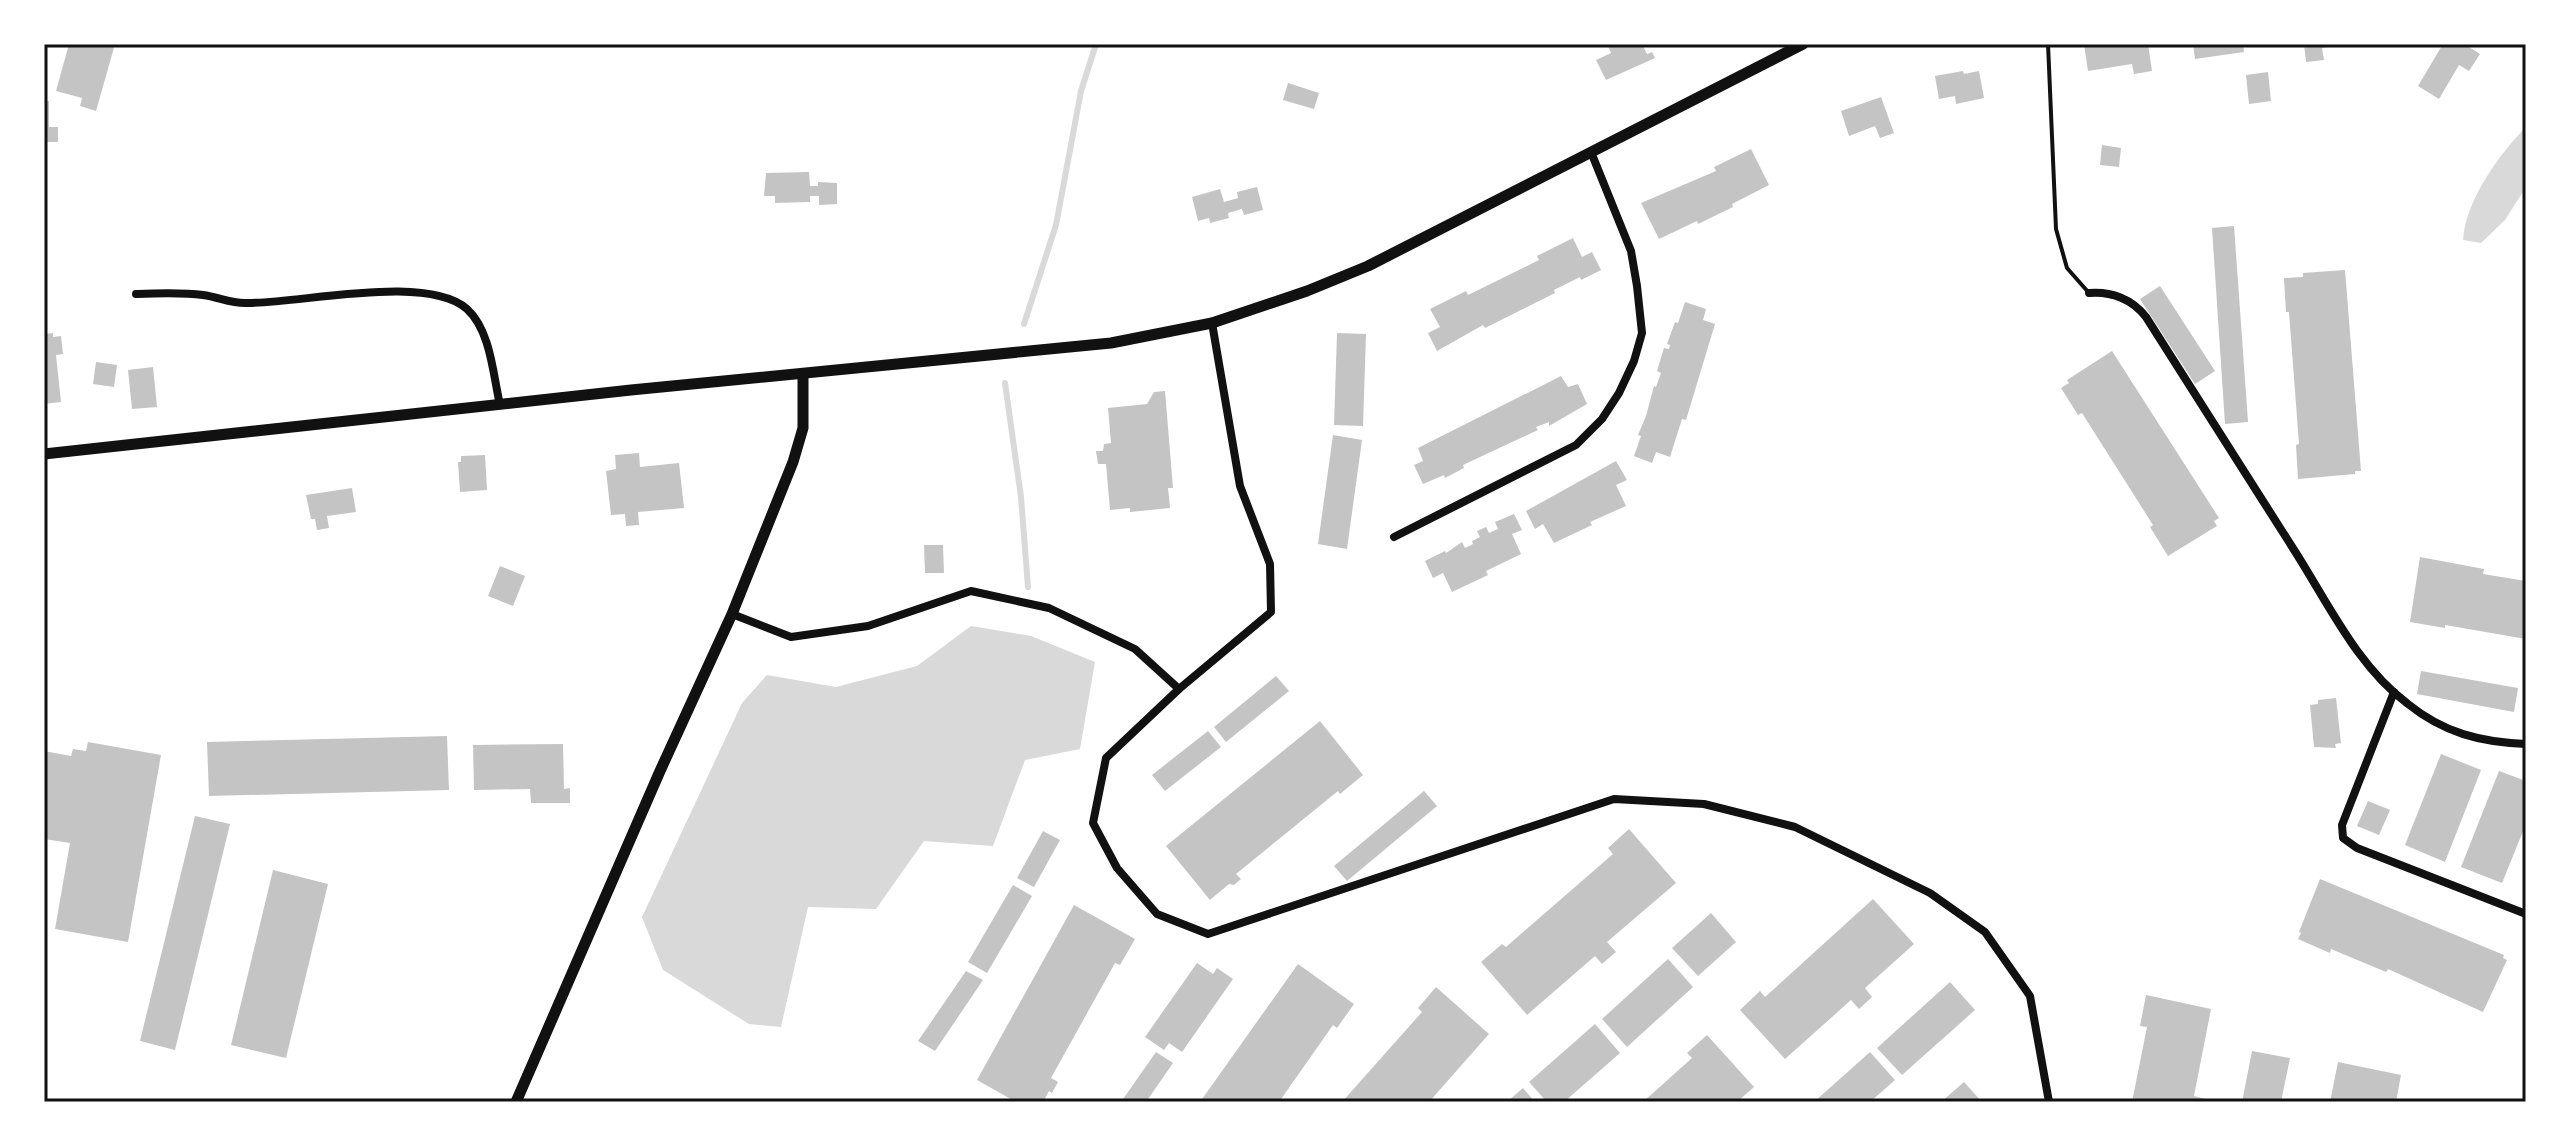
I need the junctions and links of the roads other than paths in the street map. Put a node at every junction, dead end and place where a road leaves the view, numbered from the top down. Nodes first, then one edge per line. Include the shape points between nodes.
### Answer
1 (1803, 44) edge
2 (2048, 44) edge
3 (1591, 152) junction
4 (2089, 293) joint
5 (136, 294) dead end
6 (1212, 323) junction
7 (803, 374) junction
8 (500, 405) junction
9 (44, 454) edge
10 (1394, 537) dead end
11 (732, 614) junction
12 (1179, 689) junction
13 (2394, 692) junction
14 (2526, 744) edge
15 (2526, 914) edge
16 (516, 1102) edge
17 (2049, 1102) edge

1 - 3 street
2 - 4 lane via 2056,229 2067,268
3 - 6 street via 1368,266
3 - 10 street via 1631,251 1637,286 1642,333 1619,393 1576,445
4 - 13 street via 2121,298 2144,314 2349,638
5 - 8 street via 181,293 247,303 390,292 442,296 465,308 478,324
6 - 7 street via 1111,343
6 - 12 street via 1240,486 1270,564 1271,612
7 - 8 street
7 - 11 street via 803,428 793,462
8 - 9 street
11 - 12 street via 791,637 868,626 971,591 1049,608 1135,649
11 - 16 street
12 - 17 street via 1106,758 1093,823 1117,868 1157,914 1208,934 1614,799 1704,804 1795,827 1930,893 1985,932 2030,996
13 - 14 street via 2436,724 2462,735
13 - 15 street via 2342,825 2343,838

